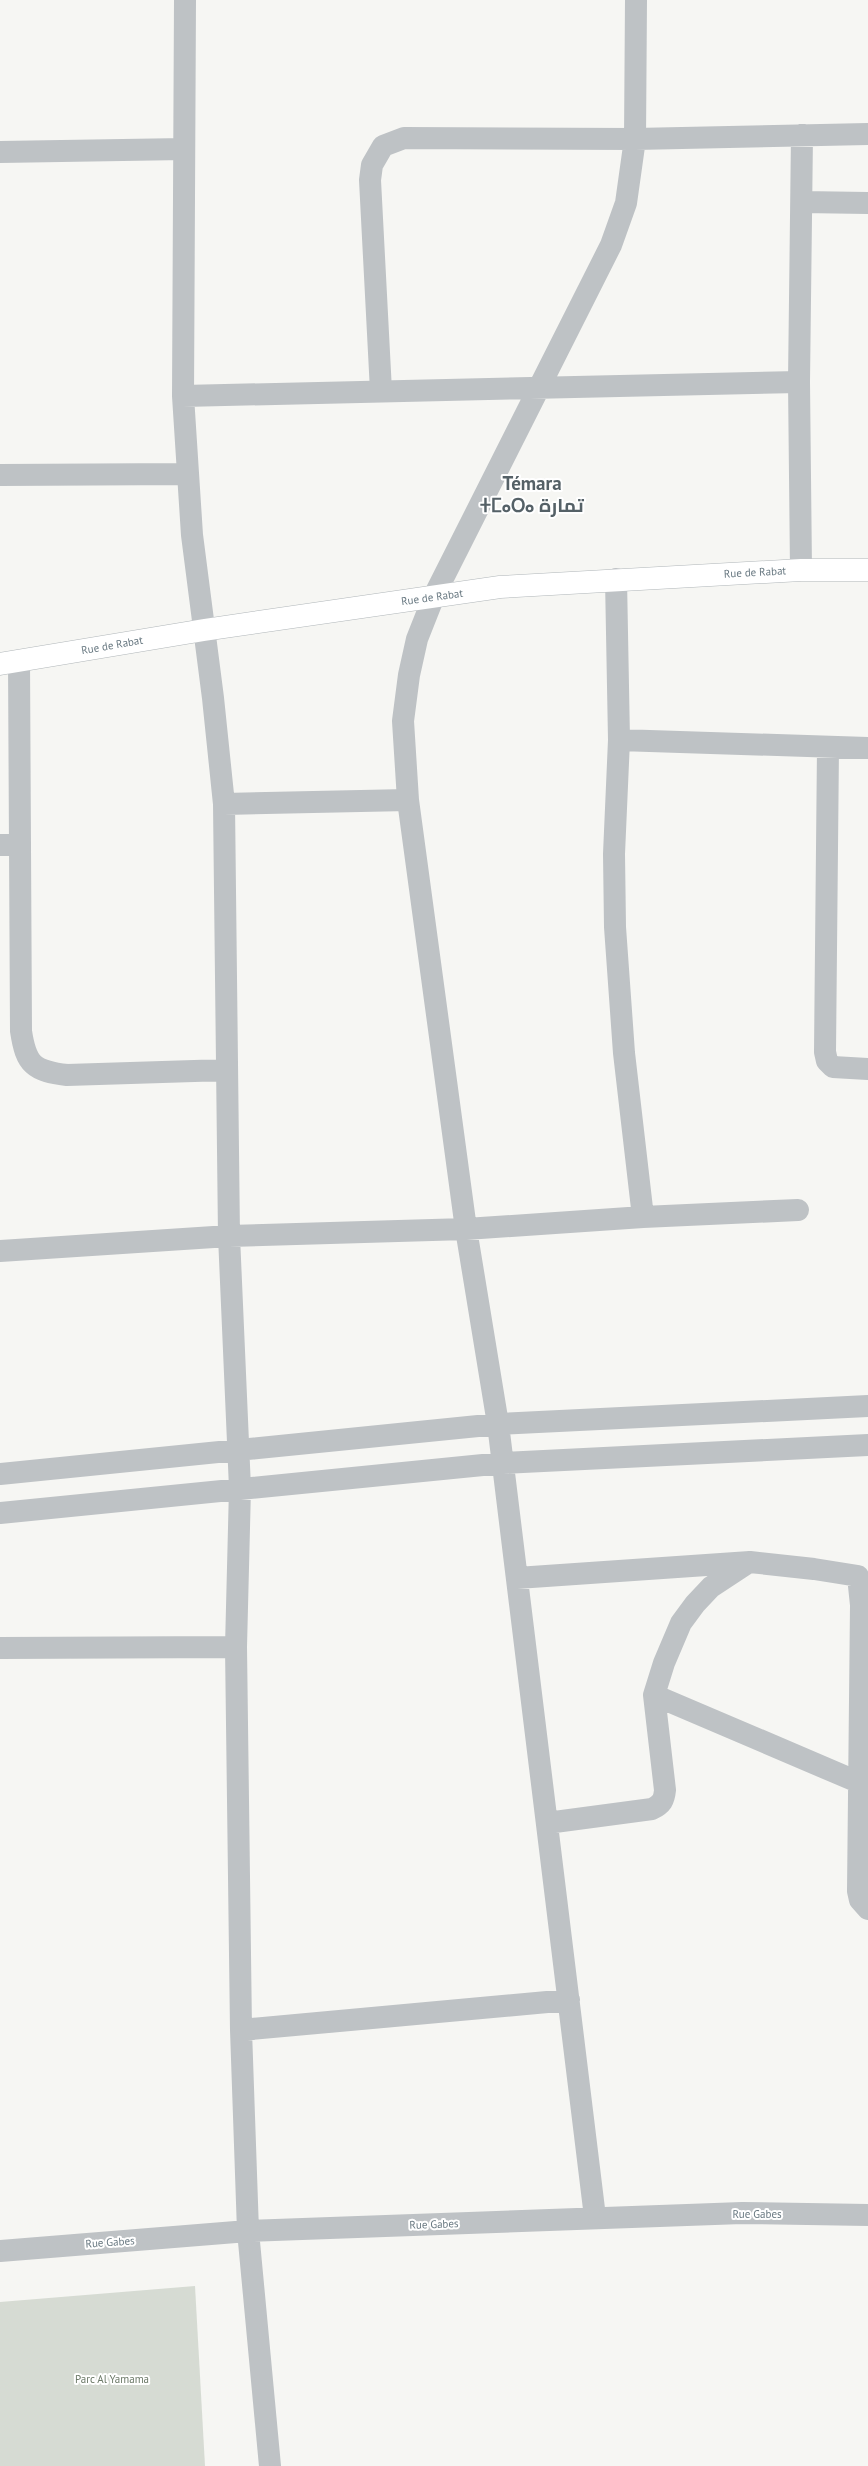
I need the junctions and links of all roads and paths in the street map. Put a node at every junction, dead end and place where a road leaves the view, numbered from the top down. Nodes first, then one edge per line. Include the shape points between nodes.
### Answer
1 (185, 0) edge
2 (636, 0) edge
3 (868, 134) edge
4 (802, 135) junction
5 (635, 139) junction
6 (184, 150) junction
7 (0, 152) edge
8 (802, 202) junction
9 (868, 203) edge
10 (799, 382) junction
11 (540, 386) junction
12 (381, 391) junction
13 (183, 396) junction
14 (187, 474) junction
15 (0, 476) edge
16 (801, 570) junction
17 (868, 570) edge
18 (616, 580) junction
19 (434, 596) junction
20 (204, 630) junction
21 (9, 662) edge
22 (619, 740) junction
23 (828, 747) junction
24 (868, 748) edge
25 (408, 800) junction
26 (224, 804) junction
27 (10, 844) edge
28 (868, 1069) edge
29 (226, 1070) junction
30 (798, 1210) dead end
31 (643, 1217) junction
32 (466, 1229) junction
33 (229, 1236) junction
34 (0, 1250) edge
35 (868, 1406) edge
36 (498, 1424) junction
37 (868, 1445) edge
38 (237, 1450) junction
39 (503, 1462) junction
40 (0, 1474) edge
41 (240, 1488) junction
42 (0, 1513) edge
43 (750, 1562) junction
44 (863, 1577) edge
45 (516, 1578) junction
46 (236, 1647) junction
47 (0, 1648) edge
48 (654, 1695) junction
49 (858, 1782) junction
50 (548, 1824) junction
51 (868, 1908) edge
52 (569, 2000) junction
53 (241, 2030) junction
54 (868, 2214) edge
55 (595, 2217) junction
56 (248, 2231) junction
57 (0, 2251) edge
58 (270, 2466) edge

1 - 6 street
2 - 5 street
3 - 4 street
4 - 5 street
4 - 8 street
5 - 11 street via 626,203 611,245
5 - 12 street via 404,138 383,146 372,165 370,180
6 - 7 street
6 - 13 street
8 - 9 street
8 - 10 street
10 - 11 street
10 - 16 street
11 - 12 street
11 - 19 street
12 - 13 street
13 - 14 street
14 - 15 street
14 - 20 street via 195,570
16 - 17 street, Rue de Rabat
16 - 18 street, Rue de Rabat
18 - 19 street, Rue de Rabat via 500,587
18 - 22 street
19 - 20 street, Rue de Rabat
19 - 25 street via 417,639 408,675 404,721
20 - 21 street, Rue de Rabat
20 - 26 street
21 - 27 street
22 - 23 street
22 - 31 street via 614,854 615,927 624,1053
23 - 24 street
23 - 28 street via 825,1052 833,1067
25 - 26 street
25 - 32 street
26 - 29 street
27 - 29 street via 21,1032 24,1050 30,1063 44,1072 67,1075
29 - 33 street
30 - 31 street
31 - 32 street
32 - 33 street
32 - 36 street
33 - 34 street
33 - 38 street
35 - 36 street
36 - 38 street
36 - 39 street
37 - 39 street
38 - 40 street
38 - 41 street
39 - 41 street
39 - 45 street
41 - 42 street
41 - 46 street
43 - 44 street via 814,1568
43 - 45 street
43 - 48 street via 711,1588 681,1623
44 - 49 street
45 - 50 street
46 - 47 street
46 - 53 street
48 - 49 street
48 - 50 street via 664,1790 664,1799 660,1804 652,1809
49 - 51 street via 858,1891 860,1900
50 - 52 street
52 - 53 street
52 - 55 street
53 - 56 street
54 - 55 street, Rue Gabes via 742,2213
55 - 56 street, Rue Gabes
56 - 57 street, Rue Gabes
56 - 58 street

